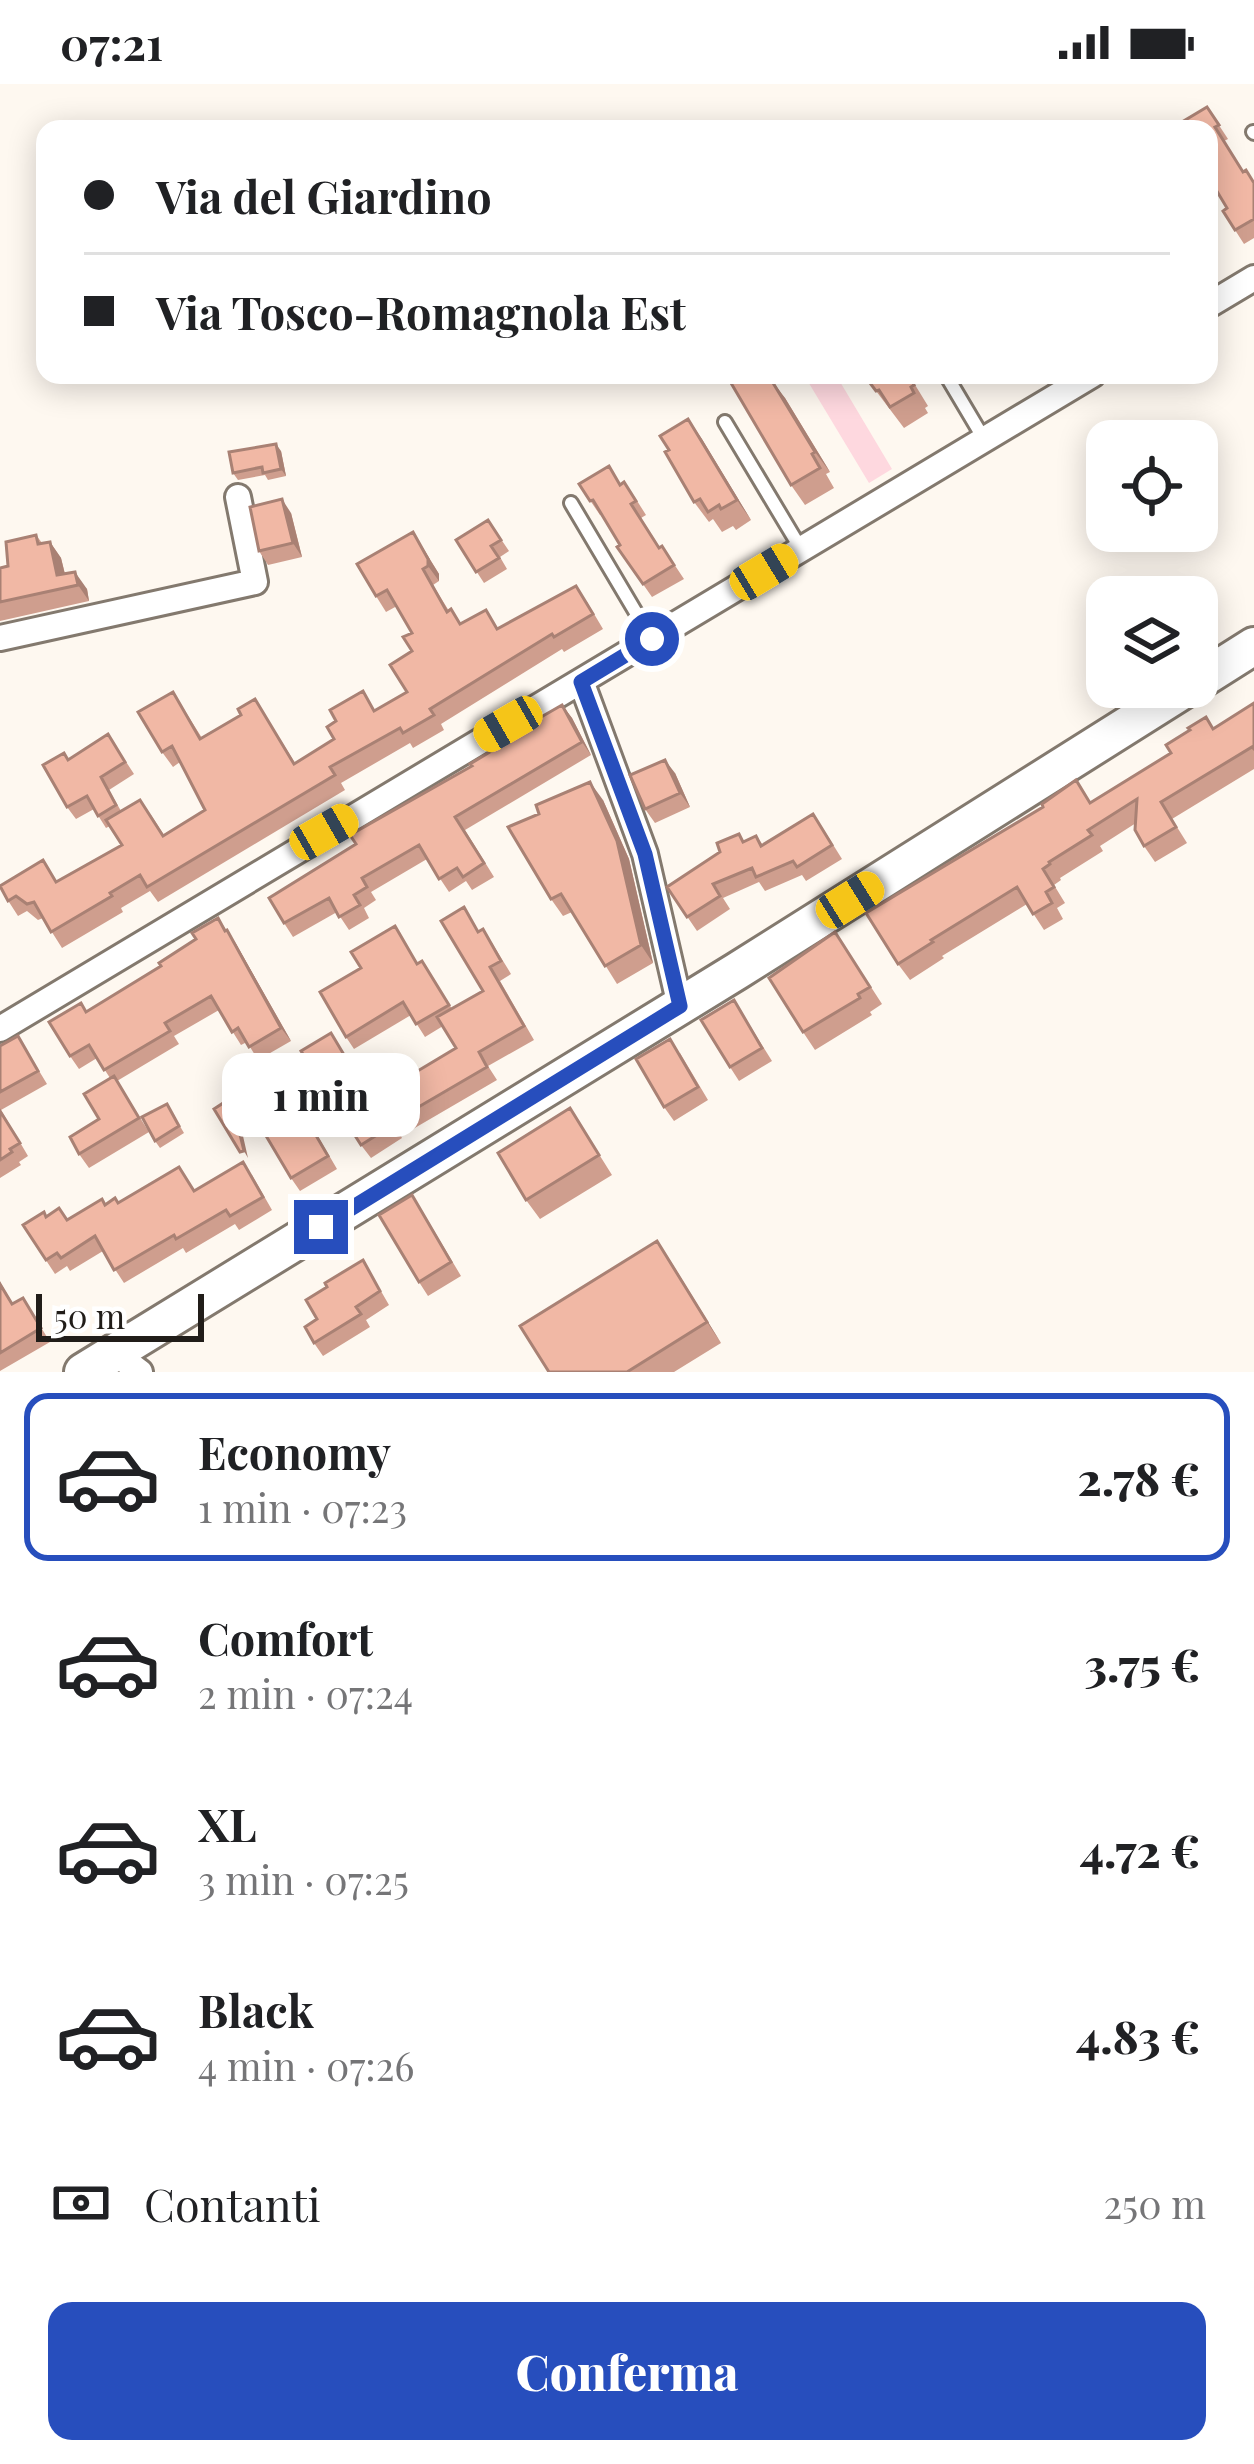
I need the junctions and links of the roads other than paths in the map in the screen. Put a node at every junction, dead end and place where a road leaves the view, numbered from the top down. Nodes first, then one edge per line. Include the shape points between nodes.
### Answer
1 (1254, 278) edge
2 (1218, 300) edge
3 (951, 384) edge
4 (1077, 384) edge
5 (725, 422) dead end
6 (984, 439) junction
7 (238, 496) dead end
8 (571, 502) dead end
9 (801, 549) junction
10 (0, 638) edge
11 (652, 639) junction
12 (1254, 646) edge
13 (1218, 669) edge
14 (581, 682) junction
15 (1155, 708) edge
16 (680, 1006) junction
17 (0, 1029) edge
18 (128, 1362) edge
19 (83, 1372) edge

1 - 2 street
3 - 6 lane
4 - 6 street
5 - 9 lane
6 - 9 street
7 - 10 street via 255,582
8 - 11 lane
9 - 11 street
11 - 14 street
12 - 13 main road
14 - 16 street via 645,854
14 - 17 street
15 - 16 main road
16 - 18 main road
18 - 19 main road

